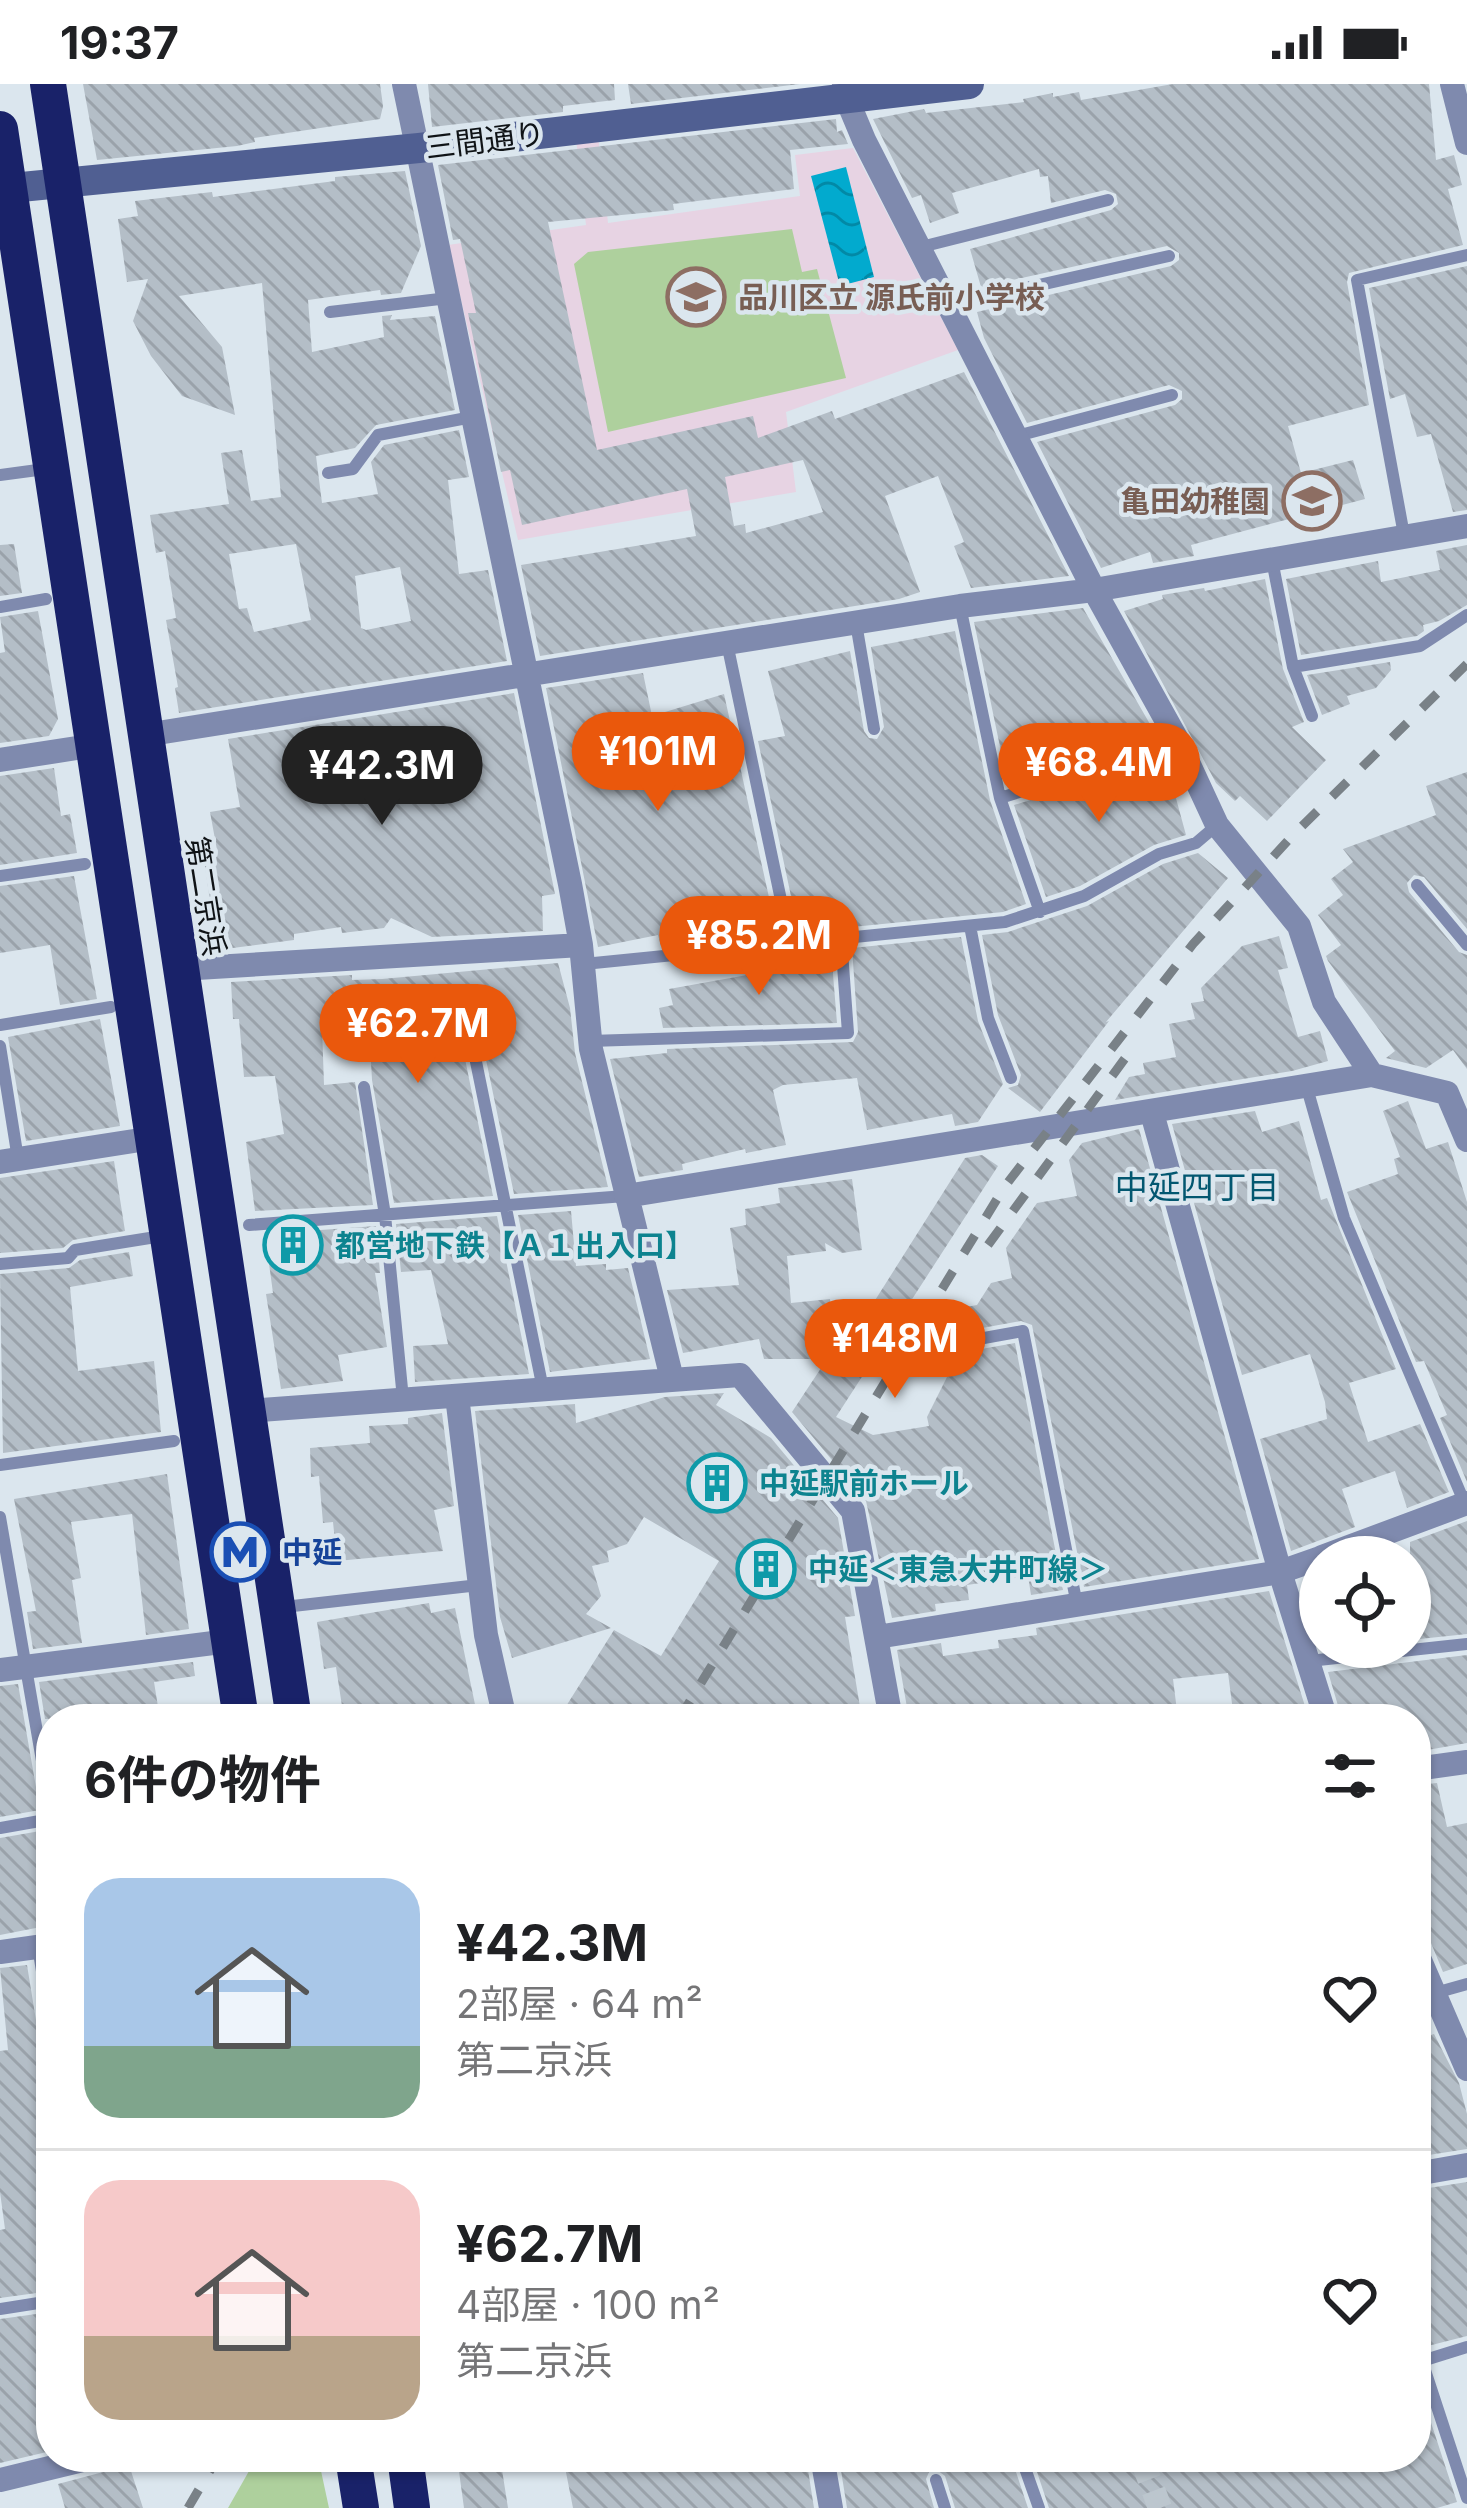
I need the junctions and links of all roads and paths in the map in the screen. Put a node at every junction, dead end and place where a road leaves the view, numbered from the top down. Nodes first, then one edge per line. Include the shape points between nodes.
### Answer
1 (48, 84) edge
2 (404, 84) edge
3 (969, 84) edge
4 (1453, 84) edge
5 (845, 91) edge
6 (0, 129) edge
7 (1467, 143) edge
8 (418, 148) junction
9 (63, 180) junction
10 (4, 189) edge
11 (1108, 200) dead end
12 (921, 247) junction
13 (1467, 255) edge
14 (1168, 256) dead end
15 (449, 297) junction
16 (950, 304) junction
17 (330, 312) dead end
18 (1172, 395) dead end
19 (474, 417) junction
20 (1016, 436) junction
21 (52, 468) junction
22 (328, 473) dead end
23 (0, 475) edge
24 (1467, 526) edge
25 (1404, 535) junction
26 (1272, 560) junction
27 (1094, 590) junction
28 (46, 599) dead end
29 (960, 606) junction
30 (0, 607) edge
31 (1467, 615) edge
32 (856, 623) junction
33 (727, 643) junction
34 (1293, 668) junction
35 (526, 675) junction
36 (1312, 716) dead end
37 (874, 729) dead end
38 (145, 735) junction
39 (1179, 743) junction
40 (96, 746) junction
41 (0, 760) edge
42 (1000, 798) junction
43 (1217, 825) junction
44 (85, 864) dead end
45 (0, 876) edge
46 (1417, 885) dead end
47 (1040, 912) junction
48 (970, 926) junction
49 (842, 938) junction
50 (790, 943) junction
51 (1467, 946) edge
52 (582, 954) junction
53 (180, 969) junction
54 (111, 1007) dead end
55 (0, 1024) edge
56 (590, 1041) junction
57 (0, 1046) edge
58 (474, 1052) dead end
59 (1372, 1075) junction
60 (1011, 1078) dead end
61 (1457, 1086) edge
62 (364, 1087) dead end
63 (1307, 1088) junction
64 (1153, 1113) junction
65 (153, 1138) junction
66 (1467, 1140) edge
67 (9, 1161) edge
68 (626, 1196) junction
69 (505, 1206) junction
70 (386, 1214) junction
71 (249, 1225) dead end
72 (168, 1235) junction
73 (0, 1264) edge
74 (934, 1347) dead end
75 (672, 1379) junction
76 (543, 1390) junction
77 (458, 1396) junction
78 (403, 1401) junction
79 (246, 1411) junction
80 (174, 1441) dead end
81 (0, 1465) edge
82 (1466, 1503) edge
83 (0, 1517) edge
84 (1377, 1536) edge
85 (1299, 1565) edge
86 (1280, 1572) junction
87 (479, 1585) junction
88 (1077, 1605) junction
89 (277, 1608) junction
90 (1299, 1630) edge
91 (877, 1637) junction
92 (230, 1641) junction
93 (1467, 1644) edge
94 (1431, 1648) edge
95 (12, 1668) edge
96 (1311, 1668) edge
97 (239, 1704) edge
98 (292, 1704) edge
99 (502, 1704) edge
100 (888, 1704) edge
101 (1322, 1704) edge
102 (36, 1759) edge
103 (1467, 1762) edge
104 (1431, 1766) edge
105 (36, 1820) edge
106 (0, 1828) edge
107 (36, 1947) edge
108 (0, 1952) edge
109 (1467, 1984) edge
110 (1431, 1987) edge
111 (1434, 1994) junction
112 (1467, 2069) edge
113 (1467, 2165) edge
114 (1431, 2171) edge
115 (36, 2303) edge
116 (0, 2309) edge
117 (1467, 2347) edge
118 (1431, 2358) edge
119 (1431, 2388) edge
120 (36, 2471) edge
121 (355, 2472) edge
122 (407, 2472) edge
123 (825, 2472) edge
124 (1026, 2472) edge
125 (0, 2480) edge
126 (936, 2480) dead end
127 (1467, 2498) edge
128 (361, 2508) edge
129 (412, 2508) edge
130 (831, 2508) edge
131 (945, 2508) edge
132 (1039, 2508) edge

1 - 9 highway, 第二京浜
2 - 8 street
3 - 5 street, 三間通り
4 - 7 street
5 - 8 street, 三間通り
5 - 12 street
6 - 10 highway
8 - 9 street, 三間通り
8 - 15 street
9 - 10 street, 三間通り
9 - 38 highway, 第二京浜
10 - 21 highway
11 - 12 lane
12 - 16 street
13 - 25 lane via 1357,280
14 - 16 lane
15 - 17 lane
15 - 19 street
16 - 20 street
18 - 20 lane
19 - 22 lane via 378,435 353,469
19 - 35 street
20 - 27 street
21 - 23 lane
21 - 40 highway
24 - 25 street
25 - 26 street
26 - 27 street
26 - 34 lane
27 - 29 street
27 - 39 street
28 - 30 lane
29 - 32 street
29 - 42 lane
31 - 34 lane via 1420,646
32 - 33 street
32 - 37 lane
33 - 35 street
33 - 50 lane
34 - 36 lane
35 - 38 street
35 - 52 street
38 - 53 highway, 第二京浜
39 - 42 lane
39 - 43 street
40 - 41 street
40 - 65 highway
42 - 47 lane
43 - 47 lane via 1196,843
43 - 59 street via 1299,926 1324,1002
44 - 45 lane
46 - 51 lane
47 - 48 lane
48 - 49 lane
48 - 60 lane via 988,1018
49 - 50 lane
49 - 56 lane via 848,1034
50 - 52 lane
52 - 53 street
52 - 56 street
53 - 79 highway, 第二京浜
54 - 55 lane
56 - 68 street
57 - 67 lane
58 - 69 lane
59 - 61 street
59 - 63 street
61 - 66 street
62 - 70 lane
63 - 64 street
63 - 82 lane via 1344,1218
64 - 68 street
64 - 86 street
65 - 67 street
65 - 72 highway
68 - 69 lane
68 - 75 street
69 - 70 lane
69 - 76 lane
70 - 71 lane
70 - 78 lane
72 - 73 lane
72 - 92 highway
74 - 88 lane via 1023,1330
75 - 76 street
75 - 91 street via 740,1376 853,1511
76 - 77 street
77 - 78 street
77 - 87 street
78 - 79 street
79 - 89 highway, 第二京浜
80 - 81 lane
82 - 84 street
83 - 95 lane
85 - 86 street
86 - 88 street
86 - 90 street
87 - 89 lane
87 - 99 street
88 - 91 street
89 - 98 highway, 第二京浜
91 - 100 street
92 - 95 street
92 - 97 highway
93 - 94 lane
95 - 102 lane
96 - 101 street
103 - 104 street
105 - 106 lane
107 - 108 street
109 - 111 lane
110 - 111 street
111 - 112 street
113 - 114 street
115 - 116 lane
117 - 118 lane
119 - 127 lane
120 - 125 street
121 - 128 highway
122 - 129 highway
123 - 130 street
124 - 132 lane
126 - 131 lane

